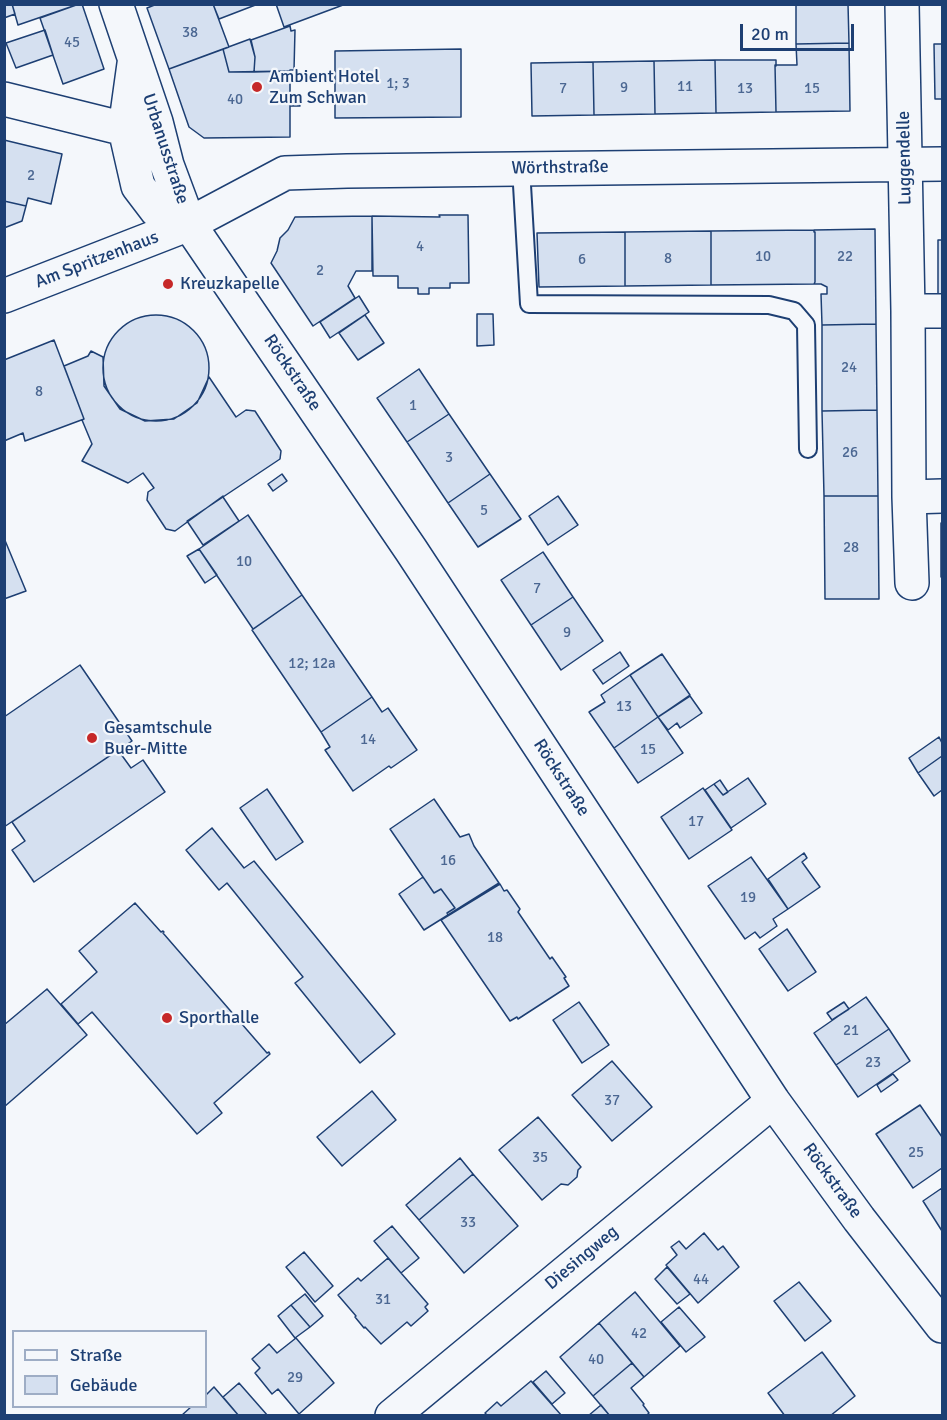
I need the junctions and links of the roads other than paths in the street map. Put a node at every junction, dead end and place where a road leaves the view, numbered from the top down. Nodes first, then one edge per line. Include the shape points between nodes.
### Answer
1 (116, 4) edge
2 (902, 4) edge
3 (4, 99) edge
4 (141, 126) junction
5 (905, 164) junction
6 (942, 164) edge
7 (521, 168) junction
8 (189, 224) junction
9 (4, 296) edge
10 (908, 311) junction
11 (942, 311) edge
12 (808, 449) dead end
13 (942, 496) edge
14 (909, 497) junction
15 (912, 583) dead end
16 (772, 1101) junction
17 (942, 1326) edge
18 (392, 1416) edge

1 - 4 street, Urbanusstraße via 135,57
2 - 5 street, Luggendelle
3 - 4 street
4 - 8 street, Urbanusstraße via 167,165
5 - 6 street, Wörthstraße
5 - 7 street, Wörthstraße
5 - 10 street, Luggendelle
7 - 8 street, Wörthstraße via 285,173
7 - 12 lane via 529,304 769,305 794,311 806,325
8 - 9 street, Am Spritzenhaus
8 - 16 street, Röckstraße via 411,550
10 - 11 street
10 - 14 street, Luggendelle
13 - 14 street
14 - 15 street, Luggendelle
16 - 17 street, Röckstraße
16 - 18 street, Diesingweg

